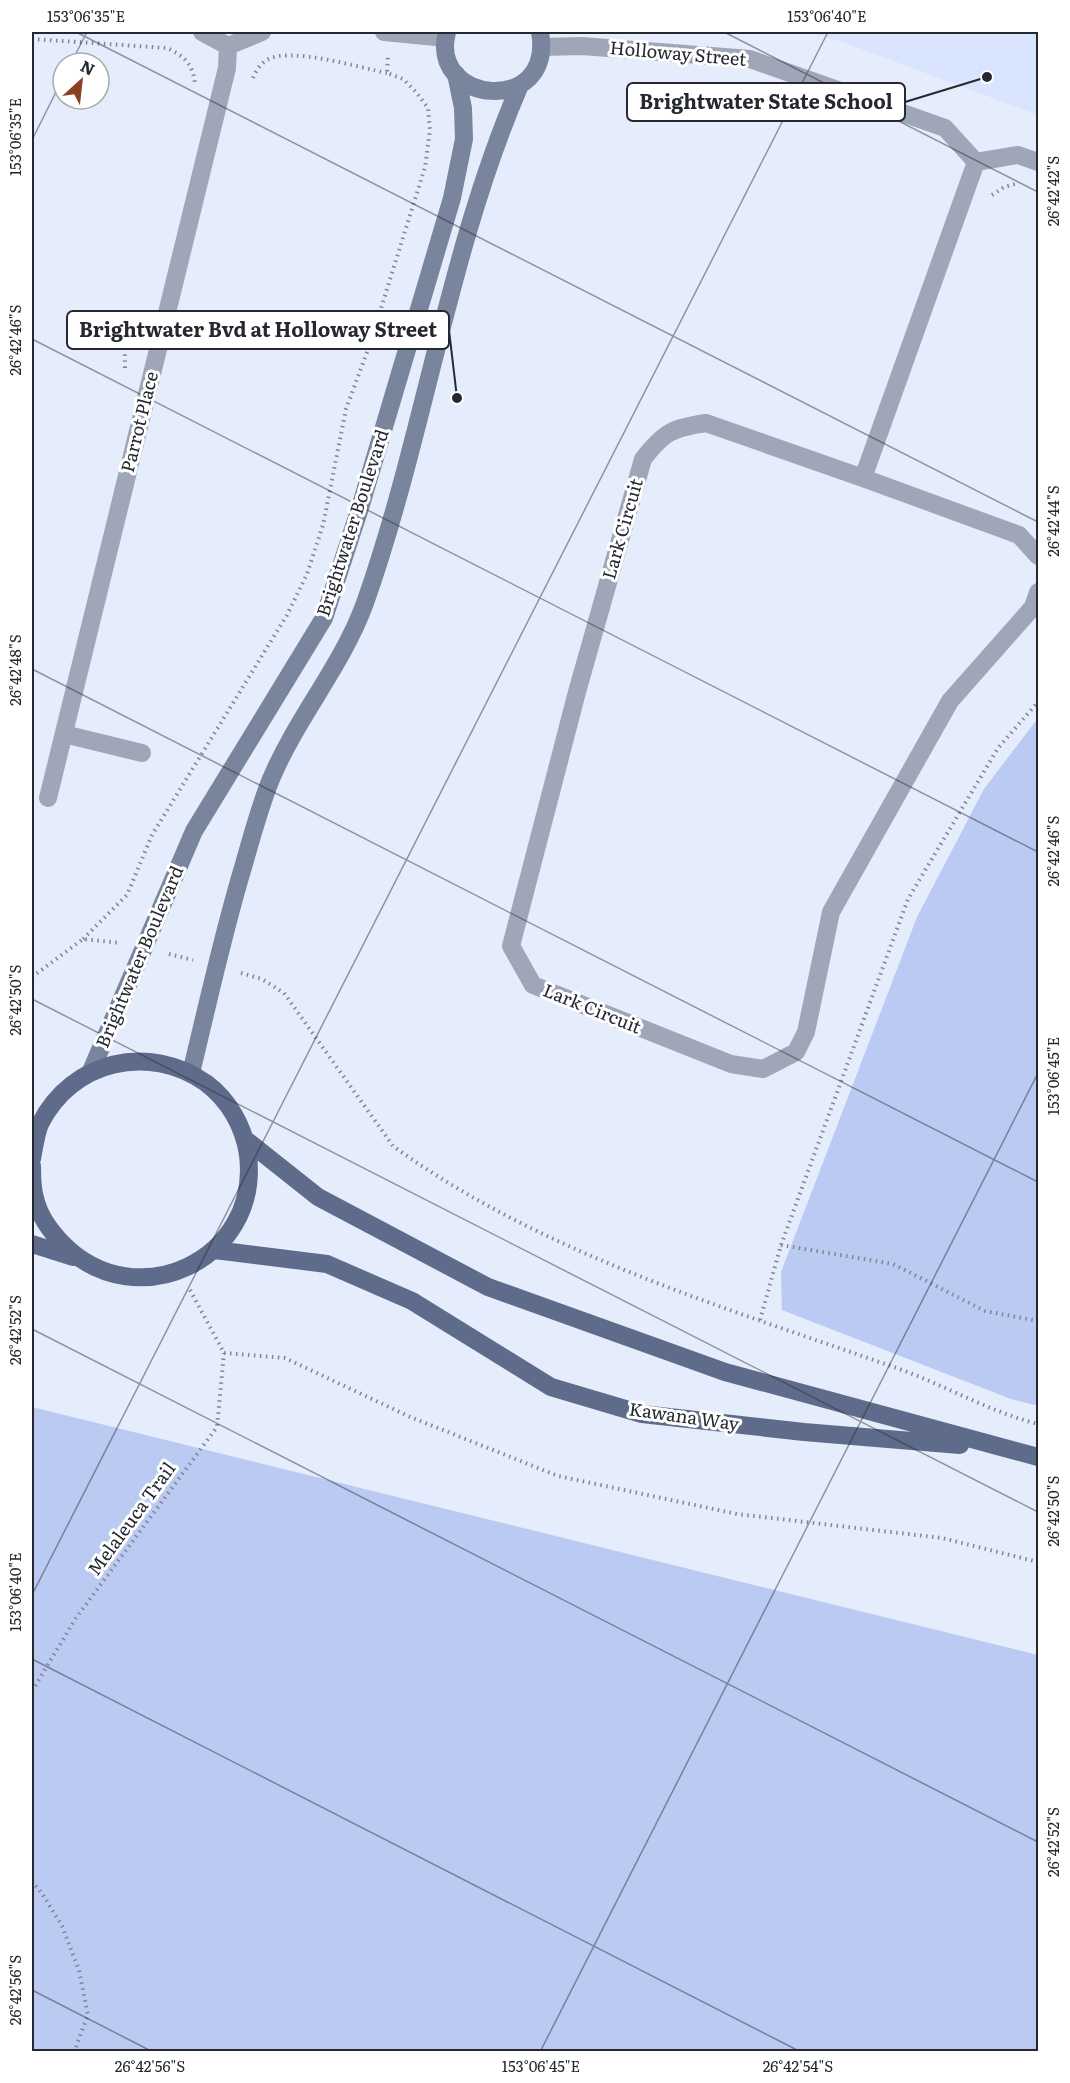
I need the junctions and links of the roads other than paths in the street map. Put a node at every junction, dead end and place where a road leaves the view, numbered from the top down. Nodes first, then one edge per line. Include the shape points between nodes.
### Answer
1 (202, 32) edge
2 (262, 32) edge
3 (384, 32) edge
4 (447, 35) edge
5 (541, 39) edge
6 (228, 46) junction
7 (456, 74) junction
8 (520, 85) junction
9 (976, 162) junction
10 (1038, 162) edge
11 (863, 477) junction
12 (1038, 556) edge
13 (1038, 592) edge
14 (64, 734) junction
15 (142, 753) dead end
16 (48, 798) dead end
17 (91, 1071) junction
18 (191, 1073) junction
19 (61, 1094) junction
20 (32, 1110) edge
21 (246, 1140) junction
22 (32, 1159) edge
23 (32, 1166) edge
24 (32, 1244) edge
25 (215, 1250) junction
26 (77, 1258) junction
27 (1007, 1449) junction
28 (1038, 1457) edge

1 - 6 street
2 - 6 street
3 - 4 street
4 - 7 street, Brightwater Boulevard via 449,63
5 - 8 street, Brightwater Boulevard via 535,69
5 - 9 street, Holloway Street via 582,46 750,59 945,128
6 - 14 street, Parrot Place via 227,68
7 - 8 street via 479,90 507,91
7 - 17 street, Brightwater Boulevard via 464,138 452,198 324,618 194,831
8 - 18 street, Brightwater Boulevard via 474,209 364,605 345,649 290,739 258,816 232,901
9 - 10 street via 1018,155
9 - 11 street
11 - 12 street, Lark Circuit via 1019,535
11 - 13 street, Lark Circuit via 706,423 679,427 658,440 643,459 511,946 533,985 731,1064 763,1069 796,1052 806,1032 831,912 950,701 1033,607
14 - 15 street
14 - 16 street, Parrot Place
17 - 18 main road via 135,1061 159,1062
17 - 19 main road
18 - 21 main road via 215,1090 234,1113
19 - 20 main road
19 - 22 main road via 40,1125
21 - 25 main road via 250,1170 246,1199 234,1226
21 - 27 main road, Kawana Way via 318,1197 488,1287 725,1372
23 - 26 main road via 35,1198 51,1232
24 - 26 main road
25 - 26 main road via 179,1271 144,1278 109,1274
25 - 27 main road, Kawana Way via 327,1264 412,1301 551,1387 642,1414
27 - 28 main road, Kawana Way

